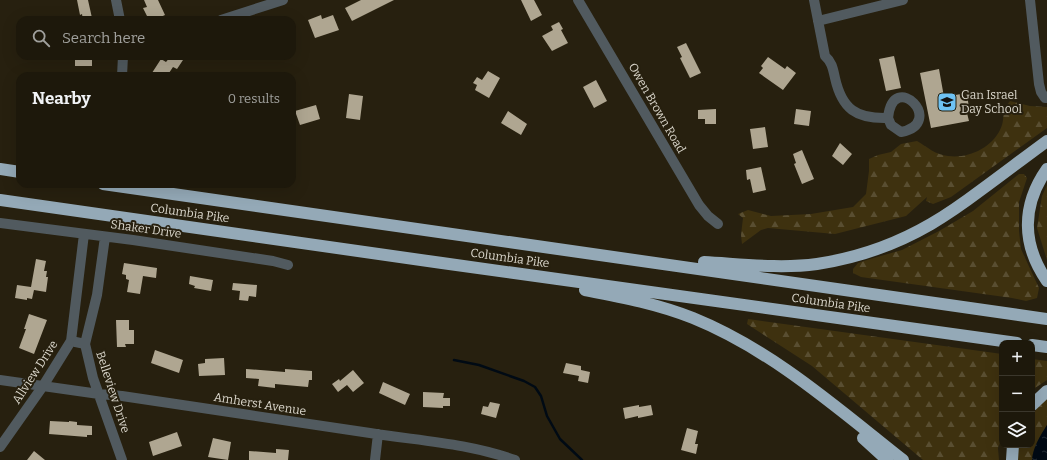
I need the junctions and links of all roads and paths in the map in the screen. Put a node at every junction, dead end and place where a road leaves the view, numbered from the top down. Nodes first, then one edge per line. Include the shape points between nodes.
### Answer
1 (116, 0) edge
2 (284, 0) edge
3 (578, 0) edge
4 (814, 0) edge
5 (903, 0) edge
6 (1030, 0) edge
7 (119, 16) edge
8 (234, 16) edge
9 (818, 21) junction
10 (123, 60) edge
11 (122, 72) edge
12 (1047, 98) edge
13 (888, 118) dead end
14 (1047, 141) edge
15 (0, 169) edge
16 (1047, 170) edge
17 (16, 171) edge
18 (131, 188) edge
19 (0, 200) edge
20 (0, 223) edge
21 (718, 224) dead end
22 (84, 234) junction
23 (104, 237) junction
24 (612, 257) junction
25 (442, 263) junction
26 (288, 265) dead end
27 (1047, 281) edge
28 (1047, 319) edge
29 (999, 340) edge
30 (71, 341) junction
31 (85, 344) junction
32 (1035, 345) edge
33 (1047, 347) edge
34 (797, 378) junction
35 (0, 380) edge
36 (43, 386) junction
37 (1047, 391) edge
38 (99, 394) junction
39 (1035, 402) edge
40 (378, 434) junction
41 (0, 447) edge
42 (1013, 448) edge
43 (122, 460) edge
44 (375, 460) edge
45 (515, 460) edge
46 (887, 460) edge
47 (903, 460) edge
48 (1012, 460) edge

1 - 7 street
2 - 8 street
3 - 21 street, Owen Brown Road via 695,199
4 - 9 street
5 - 9 street
6 - 12 street via 1039,84 1041,92
9 - 13 street via 825,56 831,61 838,92 843,101 856,113 865,117
10 - 11 street
14 - 24 highway via 932,224 908,237 864,254 816,264 788,266
15 - 17 highway
16 - 27 highway via 1033,195 1028,234 1031,251
18 - 24 highway, Columbia Pike
19 - 25 highway, Columbia Pike
20 - 22 street, Shaker Drive
22 - 23 street, Shaker Drive
22 - 30 street, Allview Drive
23 - 26 street, Shaker Drive
23 - 31 street via 97,295
24 - 28 highway, Columbia Pike
25 - 29 highway, Columbia Pike
25 - 34 highway via 628,298 660,307 727,333
30 - 31 street, Belleview Drive
30 - 36 street, Allview Drive
31 - 38 street, Belleview Drive
32 - 33 highway
34 - 46 highway
34 - 47 highway
35 - 36 street, Amherst Avenue
36 - 38 street, Amherst Avenue
36 - 41 street, Allview Drive
37 - 39 highway
38 - 40 street, Amherst Avenue
38 - 43 street, Belleview Drive
40 - 44 street
40 - 45 street, Amherst Avenue via 445,442
42 - 48 highway

